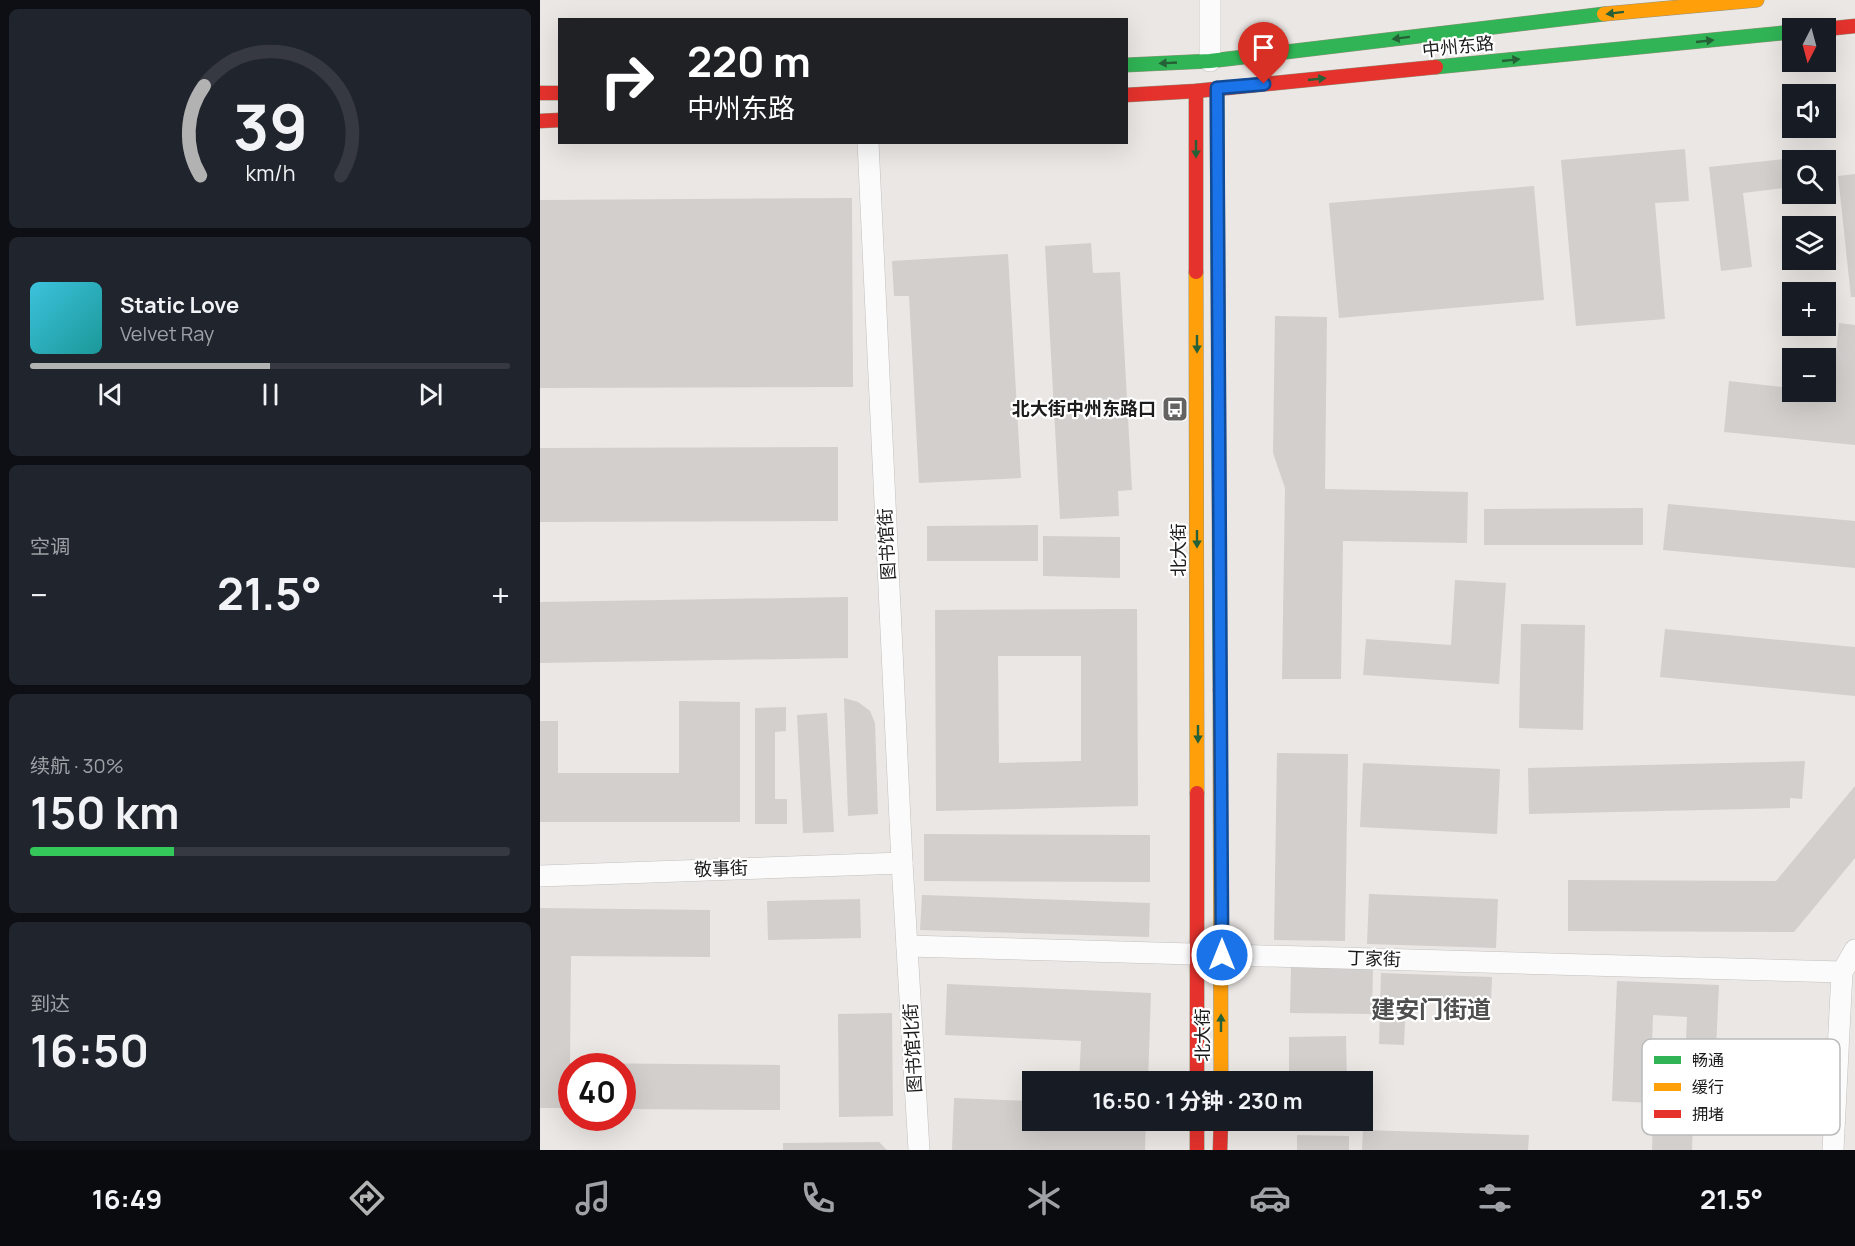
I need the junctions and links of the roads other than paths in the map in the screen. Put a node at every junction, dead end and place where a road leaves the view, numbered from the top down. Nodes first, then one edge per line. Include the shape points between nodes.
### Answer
1 (1210, 0) edge
2 (1757, 0) edge
3 (1637, 5) edge
4 (1855, 26) edge
5 (1836, 28) edge
6 (1782, 33) edge
7 (1210, 61) junction
8 (1128, 65) edge
9 (1217, 88) junction
10 (1196, 91) junction
11 (540, 93) edge
12 (558, 93) edge
13 (1128, 95) edge
14 (558, 120) edge
15 (540, 121) edge
16 (868, 144) edge
17 (902, 863) junction
18 (540, 876) edge
19 (907, 946) junction
20 (1855, 950) edge
21 (1198, 954) junction
22 (1222, 955) junction
23 (1842, 972) junction
24 (1839, 1039) edge
25 (1197, 1071) edge
26 (1221, 1071) edge
27 (1197, 1131) edge
28 (1221, 1131) edge
29 (1834, 1135) edge
30 (919, 1150) edge
31 (1197, 1150) edge
32 (1220, 1150) edge
33 (1833, 1150) edge

1 - 7 street
2 - 3 street, 中州东路
3 -> 7 street, 中州东路
4 - 5 street
9 -> 6 street, 中州东路
7 -> 8 street, 中州东路
9 - 10 street, 中州东路
9 - 22 street, 北大街
10 - 13 street, 中州东路
10 -> 21 street, 北大街
11 - 12 street
14 - 15 street
16 - 17 street, 图书馆街
17 - 18 street, 敬事街
17 - 19 street, 图书馆街
19 - 21 street, 丁家街
19 - 30 street, 图书馆北街
20 - 23 street
21 - 22 street, 丁家街
21 - 25 street, 北大街
22 - 23 street, 丁家街
26 -> 22 street, 北大街
23 - 24 street
27 - 31 street
28 - 32 street
29 - 33 street

